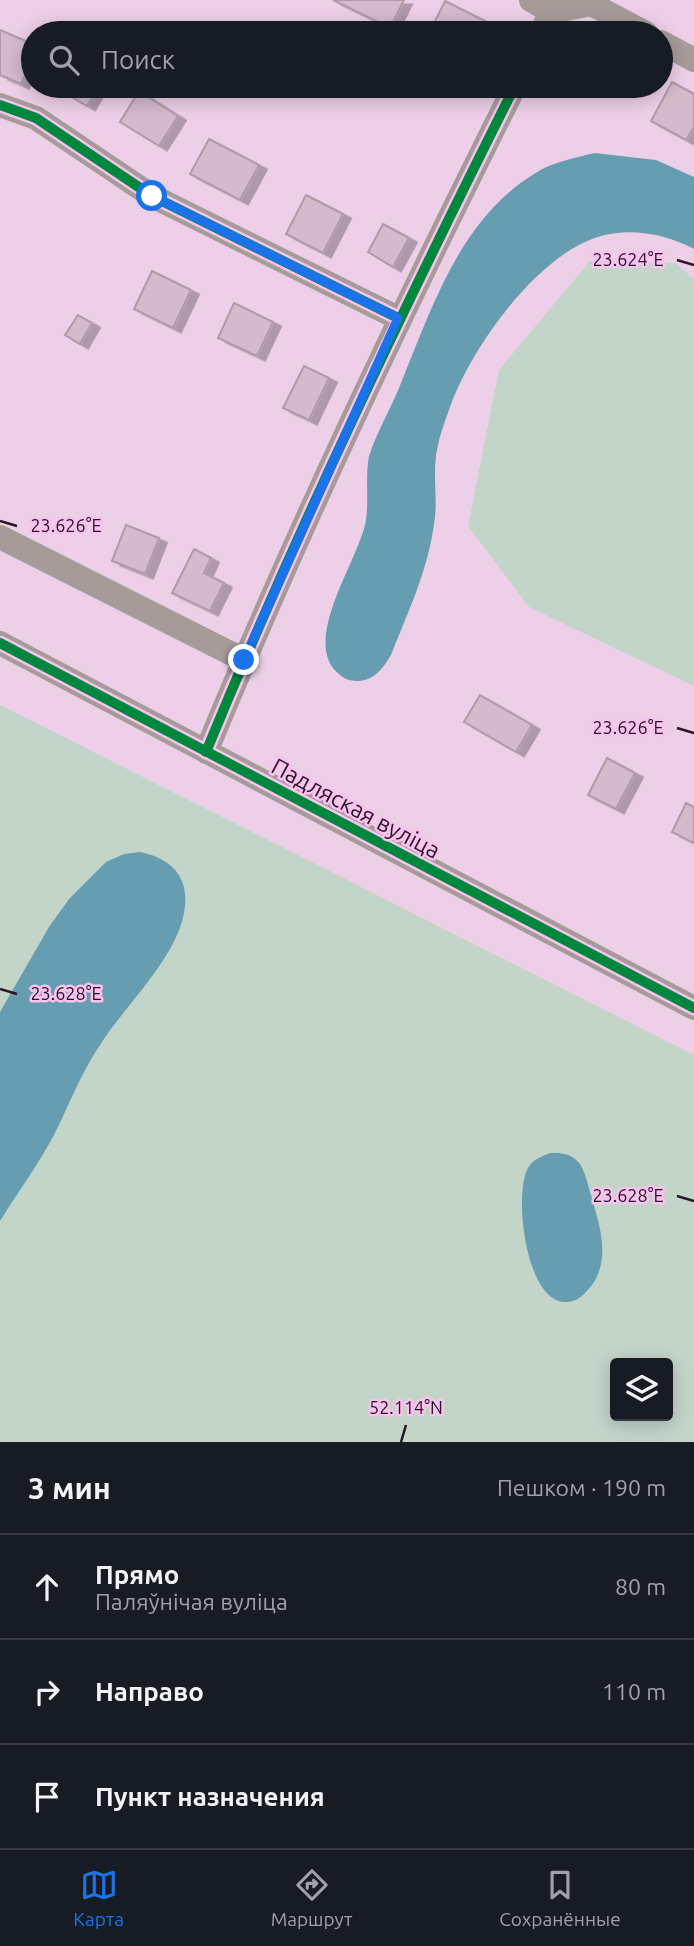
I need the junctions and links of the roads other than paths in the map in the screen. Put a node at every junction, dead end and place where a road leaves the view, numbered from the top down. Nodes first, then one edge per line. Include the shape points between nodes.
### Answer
1 (545, 11) edge
2 (623, 21) edge
3 (673, 49) edge
4 (694, 60) edge
5 (509, 98) edge
6 (0, 105) edge
7 (398, 318) junction
8 (0, 537) edge
9 (0, 643) edge
10 (244, 660) junction
11 (206, 752) junction
12 (694, 1008) edge

1 - 2 street via 591,4
3 - 4 street
5 - 7 street
6 - 7 street via 36,118 152,196
7 - 10 street
8 - 10 street
9 - 11 street, Падляская вуліца
10 - 11 street
11 - 12 street, Падляская вуліца

